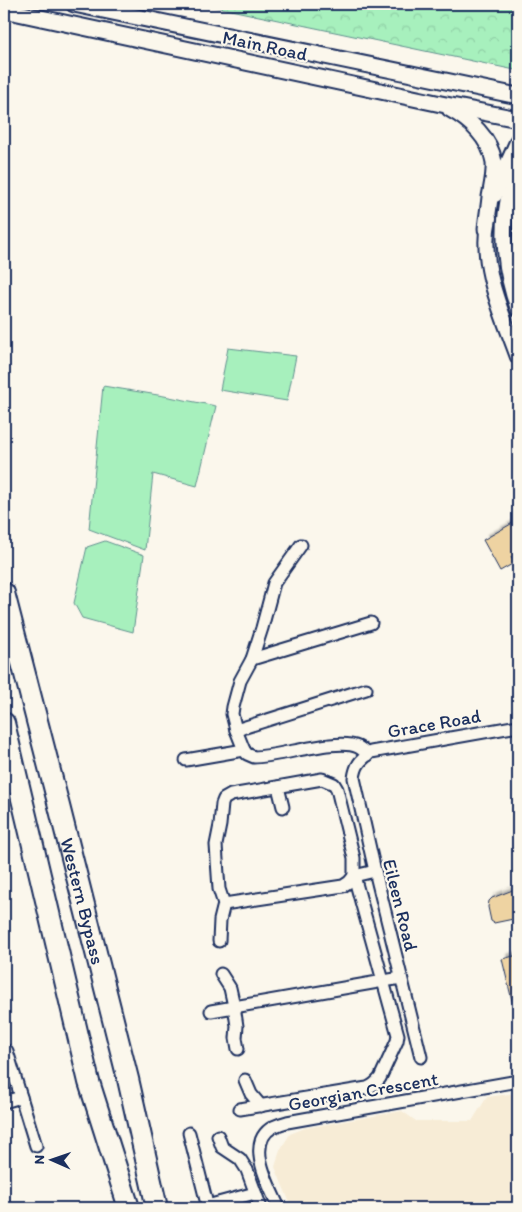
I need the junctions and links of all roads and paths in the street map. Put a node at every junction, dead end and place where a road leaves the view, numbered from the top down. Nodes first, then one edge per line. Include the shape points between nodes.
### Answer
1 (74, 4) edge
2 (4, 10) edge
3 (518, 96) edge
4 (441, 104) junction
5 (518, 119) edge
6 (518, 140) edge
7 (518, 169) edge
8 (486, 229) junction
9 (518, 309) edge
10 (518, 357) edge
11 (301, 544) dead end
12 (4, 593) edge
13 (371, 623) dead end
14 (252, 660) junction
15 (366, 689) dead end
16 (4, 723) edge
17 (518, 726) edge
18 (236, 730) junction
19 (244, 750) junction
20 (364, 758) junction
21 (186, 760) dead end
22 (278, 787) junction
23 (283, 807) dead end
24 (375, 870) junction
25 (354, 876) junction
26 (224, 904) junction
27 (219, 941) dead end
28 (221, 974) dead end
29 (401, 978) junction
30 (382, 982) junction
31 (234, 1006) junction
32 (212, 1011) dead end
33 (238, 1049) dead end
34 (7, 1051) dead end
35 (421, 1057) dead end
36 (128, 1079) junction
37 (245, 1080) dead end
38 (518, 1081) edge
39 (90, 1082) junction
40 (21, 1097) junction
41 (4, 1102) edge
42 (261, 1106) junction
43 (240, 1109) dead end
44 (189, 1133) dead end
45 (218, 1136) dead end
46 (36, 1146) dead end
47 (255, 1193) junction
48 (208, 1207) edge
49 (121, 1208) edge
50 (129, 1208) edge
51 (157, 1208) edge
52 (170, 1208) edge
53 (261, 1208) edge
54 (279, 1208) edge

1 - 3 main road, Main Road
2 - 4 main road, Main Road
4 - 5 main road, Main Road
4 - 8 main road via 473,124 490,150 494,178
6 - 8 street via 500,178
7 - 9 street via 509,193 504,224 506,265
8 - 10 street via 492,284
11 - 14 street via 274,583
12 - 36 highway, Western Bypass
13 - 14 street
14 - 18 street via 240,681 233,706
15 - 18 street
16 - 39 highway, Western Bypass
17 - 20 street, Grace Road via 371,752
18 - 19 street
19 - 20 street via 258,758 351,745 358,747
19 - 21 street
20 - 24 street, Eileen Road via 356,766 354,778
22 - 23 street
22 - 25 street via 322,779 334,784 354,858
22 - 26 street via 224,799 216,845 219,889
24 - 25 street
24 - 29 street, Eileen Road
25 - 26 street via 343,886
25 - 30 street
26 - 27 street
28 - 31 street via 230,988
29 - 30 street
29 - 35 street, Eileen Road
30 - 31 street
30 - 42 street via 398,1038 376,1084
31 - 32 street
31 - 33 street
34 - 40 street
36 - 51 highway, Western Bypass
36 - 52 highway
37 - 42 street
38 - 54 street, Georgian Crescent via 288,1122 272,1128 263,1137 260,1157
39 - 49 highway
39 - 50 highway, Western Bypass
40 - 41 street
40 - 46 street
42 - 43 street
44 - 48 street
45 - 47 street via 222,1147 240,1160 247,1170
47 - 48 street
47 - 53 street

